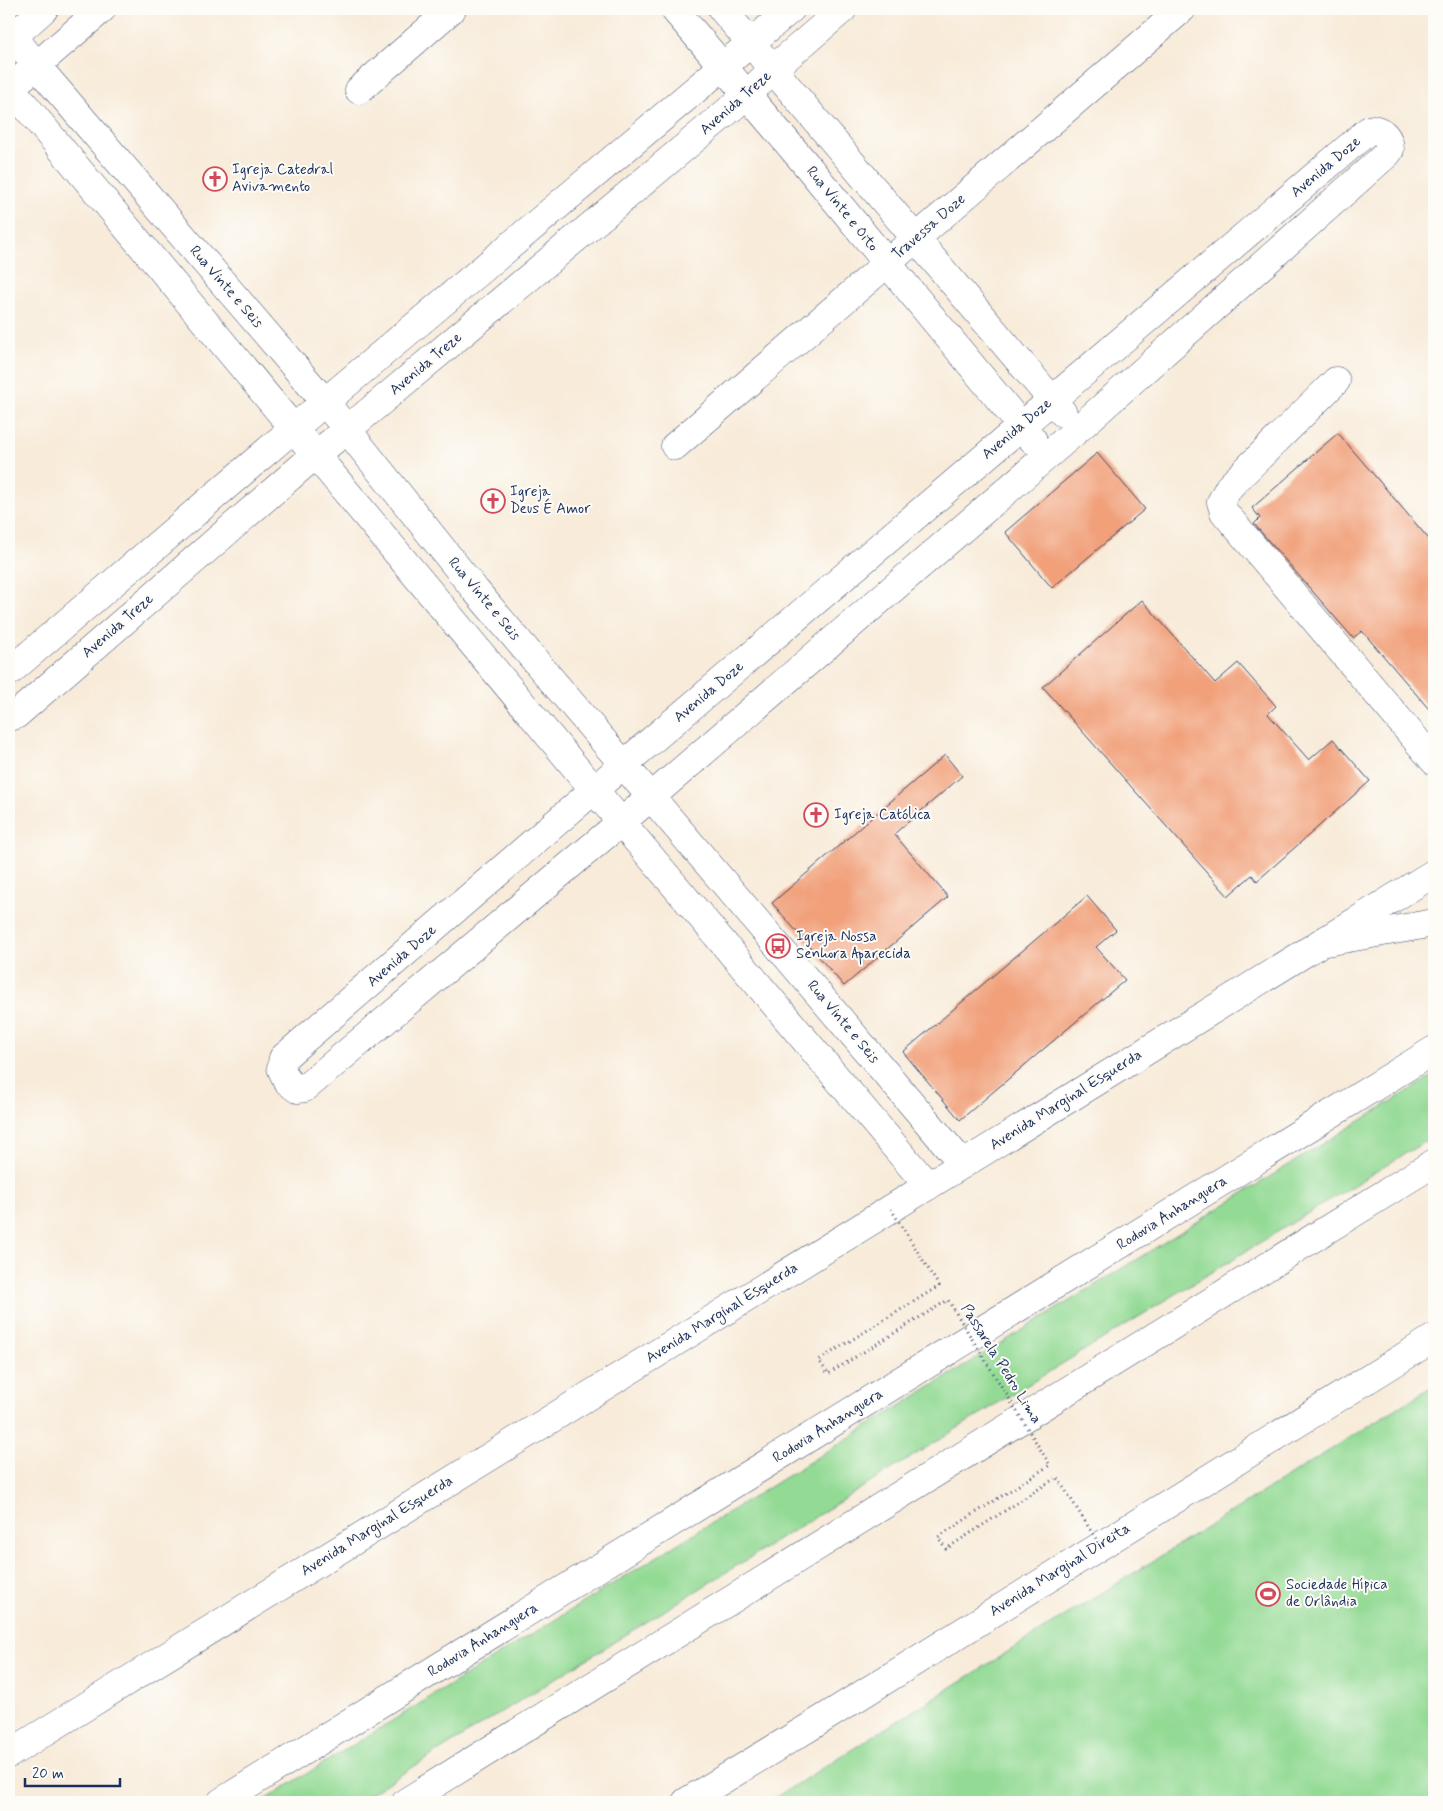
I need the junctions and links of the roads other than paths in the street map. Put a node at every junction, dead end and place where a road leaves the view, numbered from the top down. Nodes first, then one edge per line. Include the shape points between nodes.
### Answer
1 (44, 9) edge
2 (102, 9) edge
3 (452, 9) edge
4 (674, 9) edge
5 (722, 9) edge
6 (791, 9) edge
7 (843, 9) edge
8 (1182, 9) edge
9 (10, 35) edge
10 (751, 43) junction
11 (36, 65) junction
12 (723, 66) junction
13 (774, 69) junction
14 (9, 88) edge
15 (359, 90) dead end
16 (747, 95) junction
17 (916, 238) junction
18 (886, 263) junction
19 (1336, 381) dead end
20 (1052, 400) junction
21 (325, 402) junction
22 (1021, 426) junction
23 (294, 428) junction
24 (347, 430) junction
25 (1077, 430) junction
26 (675, 446) dead end
27 (315, 455) junction
28 (1046, 456) junction
29 (9, 672) edge
30 (554, 682) junction
31 (524, 706) junction
32 (9, 717) edge
33 (1434, 761) edge
34 (624, 764) junction
35 (595, 791) junction
36 (651, 796) junction
37 (621, 821) junction
38 (1434, 873) edge
39 (1434, 923) edge
40 (1320, 943) junction
41 (386, 970) junction
42 (411, 999) junction
43 (1434, 1050) edge
44 (1434, 1163) edge
45 (963, 1164) junction
46 (928, 1186) junction
47 (1434, 1338) edge
48 (9, 1754) edge
49 (221, 1802) edge
50 (406, 1802) edge
51 (686, 1802) edge

1 - 9 main road
2 - 11 main road
3 - 15 main road
4 - 12 main road, Rua Vinte e Oito
5 - 10 main road
6 - 10 main road
7 - 13 main road, Avenida Treze
8 - 17 main road, Travessa Doze
9 - 11 main road, Rua Vinte e Seis
10 - 12 main road
10 - 13 main road
11 - 14 main road
11 - 21 main road, Rua Vinte e Seis
12 - 16 main road, Rua Vinte e Oito
12 - 21 main road
13 - 16 main road, Avenida Treze
13 - 17 main road
14 - 23 main road
16 - 18 main road, Rua Vinte e Oito
16 - 24 main road, Avenida Treze
17 - 18 main road, Travessa Doze
17 - 20 main road
18 - 22 main road, Rua Vinte e Oito
18 - 26 main road, Travessa Doze
19 - 33 main road via 1228,487 1221,502 1224,512
20 - 22 main road, Avenida Doze
20 - 25 main road
20 - 25 main road, Avenida Doze via 1369,130 1378,130 1388,139 1390,150 1387,154
21 - 23 main road
21 - 24 main road, Rua Vinte e Seis
22 - 28 main road, Rua Vinte e Oito
22 - 34 main road, Avenida Doze
23 - 27 main road
23 - 29 main road
24 - 27 main road, Avenida Treze
24 - 30 main road, Rua Vinte e Seis via 476,591
25 - 28 main road, Avenida Doze
27 - 31 main road
27 - 32 main road, Avenida Treze via 16,715
28 - 36 main road, Avenida Doze
30 - 31 main road
30 - 34 main road, Rua Vinte e Seis
31 - 35 main road
34 - 35 main road, Avenida Doze
34 - 36 main road, Rua Vinte e Seis
35 - 37 main road
35 - 41 main road, Avenida Doze
36 - 37 main road, Avenida Doze
36 - 45 main road, Rua Vinte e Seis
37 - 42 main road, Avenida Doze
37 - 46 main road
38 - 40 main road, Avenida Marginal Esquerda
39 - 40 main road
40 - 45 main road, Avenida Marginal Esquerda
41 - 42 main road
41 - 42 main road, Avenida Doze via 284,1058 281,1068 288,1081 297,1088 305,1088
43 - 49 main road, Rodovia Anhanguera
44 - 50 main road
45 - 46 main road, Avenida Marginal Esquerda
46 - 48 main road, Avenida Marginal Esquerda
47 - 51 main road, Avenida Marginal Direita

